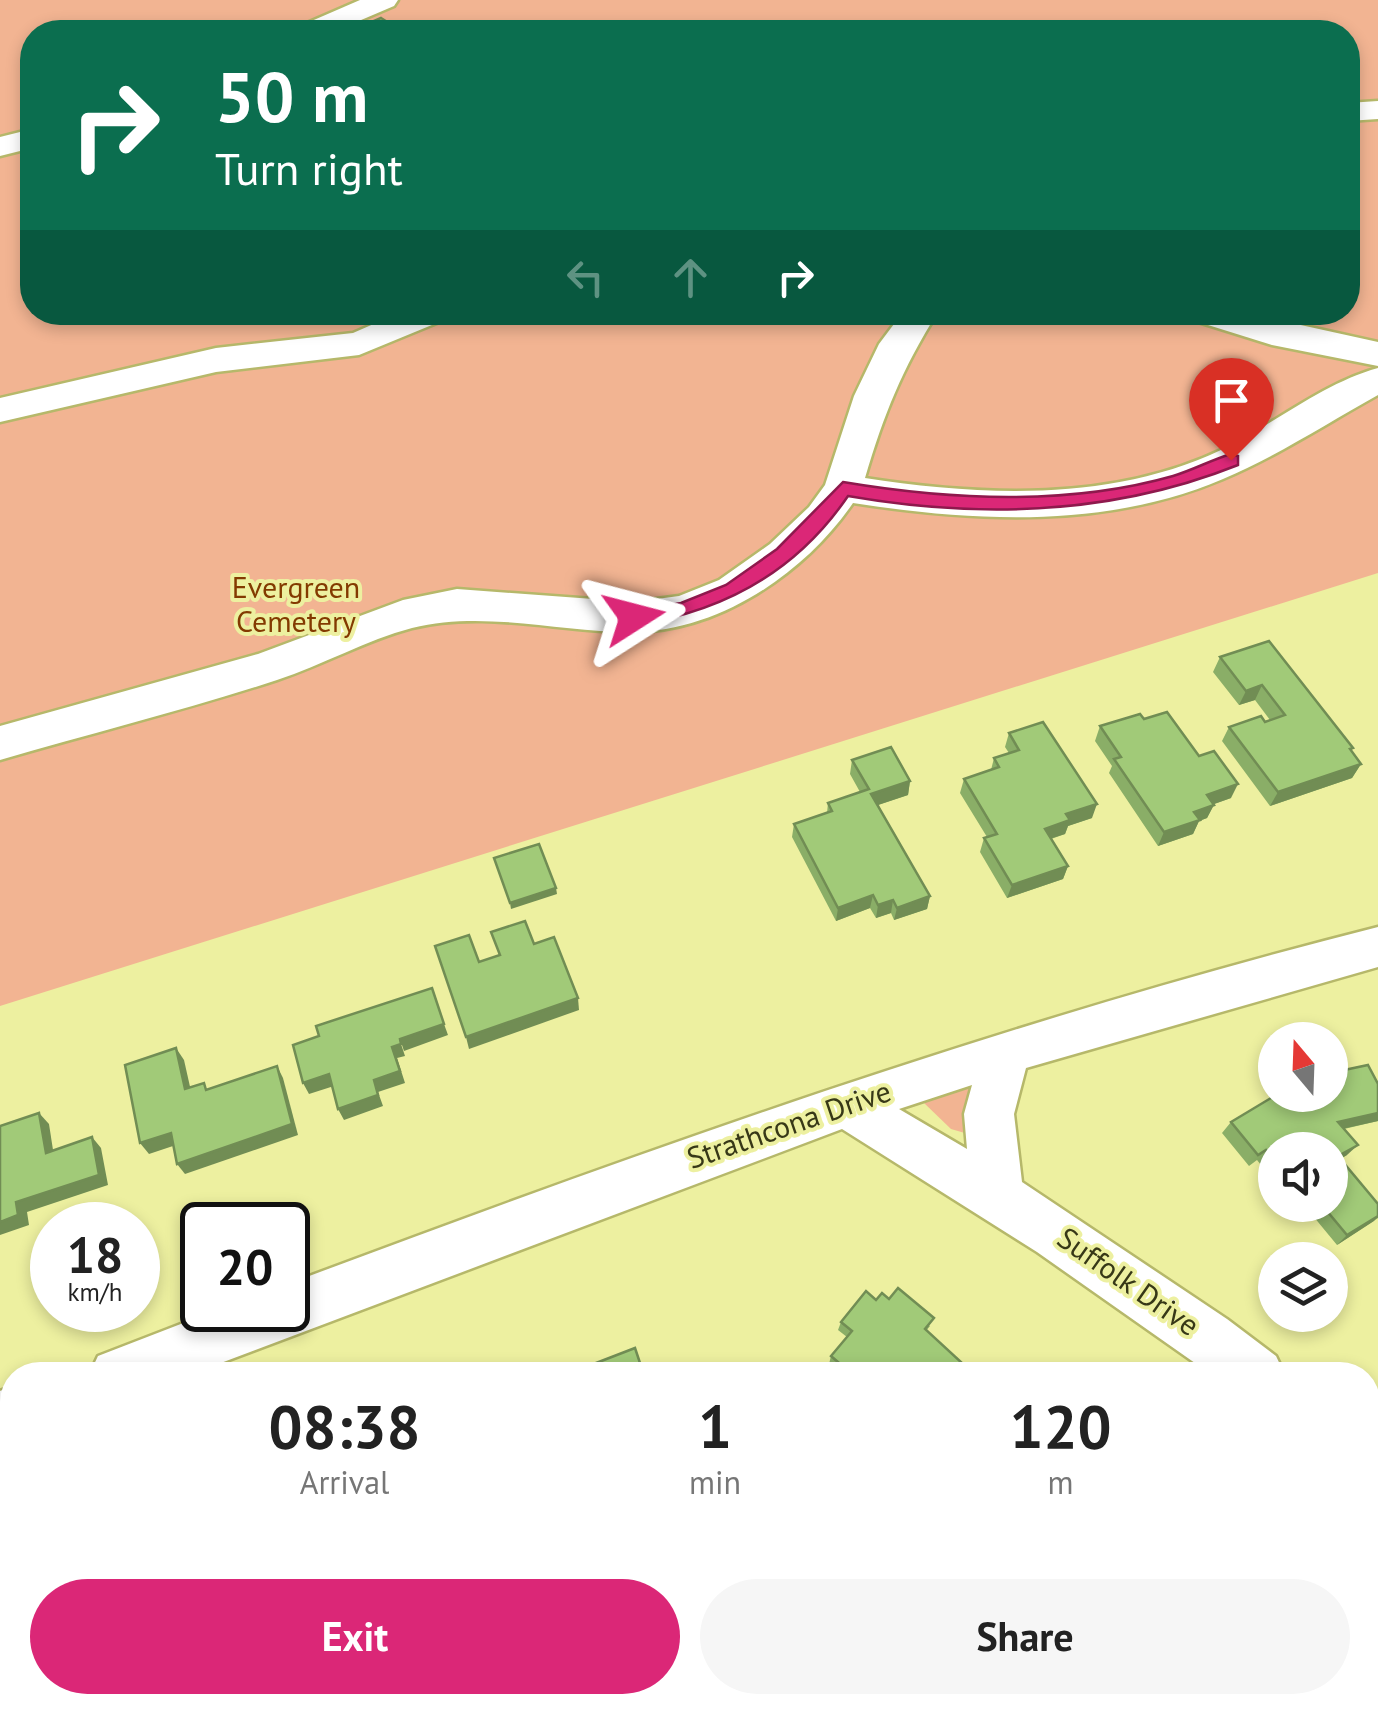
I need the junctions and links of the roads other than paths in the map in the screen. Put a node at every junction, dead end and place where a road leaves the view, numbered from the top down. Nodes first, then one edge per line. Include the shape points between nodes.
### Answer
1 (384, 0) edge
2 (338, 20) edge
3 (403, 325) edge
4 (911, 325) edge
5 (1244, 325) edge
6 (1378, 354) edge
7 (1378, 380) edge
8 (0, 410) edge
9 (843, 488) junction
10 (0, 744) edge
11 (1378, 947) edge
12 (1006, 1051) junction
13 (846, 1104) junction
14 (997, 1193) junction
15 (206, 1357) edge
16 (1240, 1362) edge

1 - 2 street
3 - 8 street via 360,344 216,360
4 - 9 street via 872,396
5 - 6 street
7 - 9 street via 1231,460 1178,481 1109,496 984,505
9 - 10 street via 823,518 784,554 733,590 684,610 634,617 457,604
11 - 12 street, Strathcona Drive
12 - 13 street, Strathcona Drive
12 - 14 street via 990,1114
13 - 14 street, Suffolk Drive
13 - 15 street, Strathcona Drive via 568,1203
14 - 16 street, Suffolk Drive

